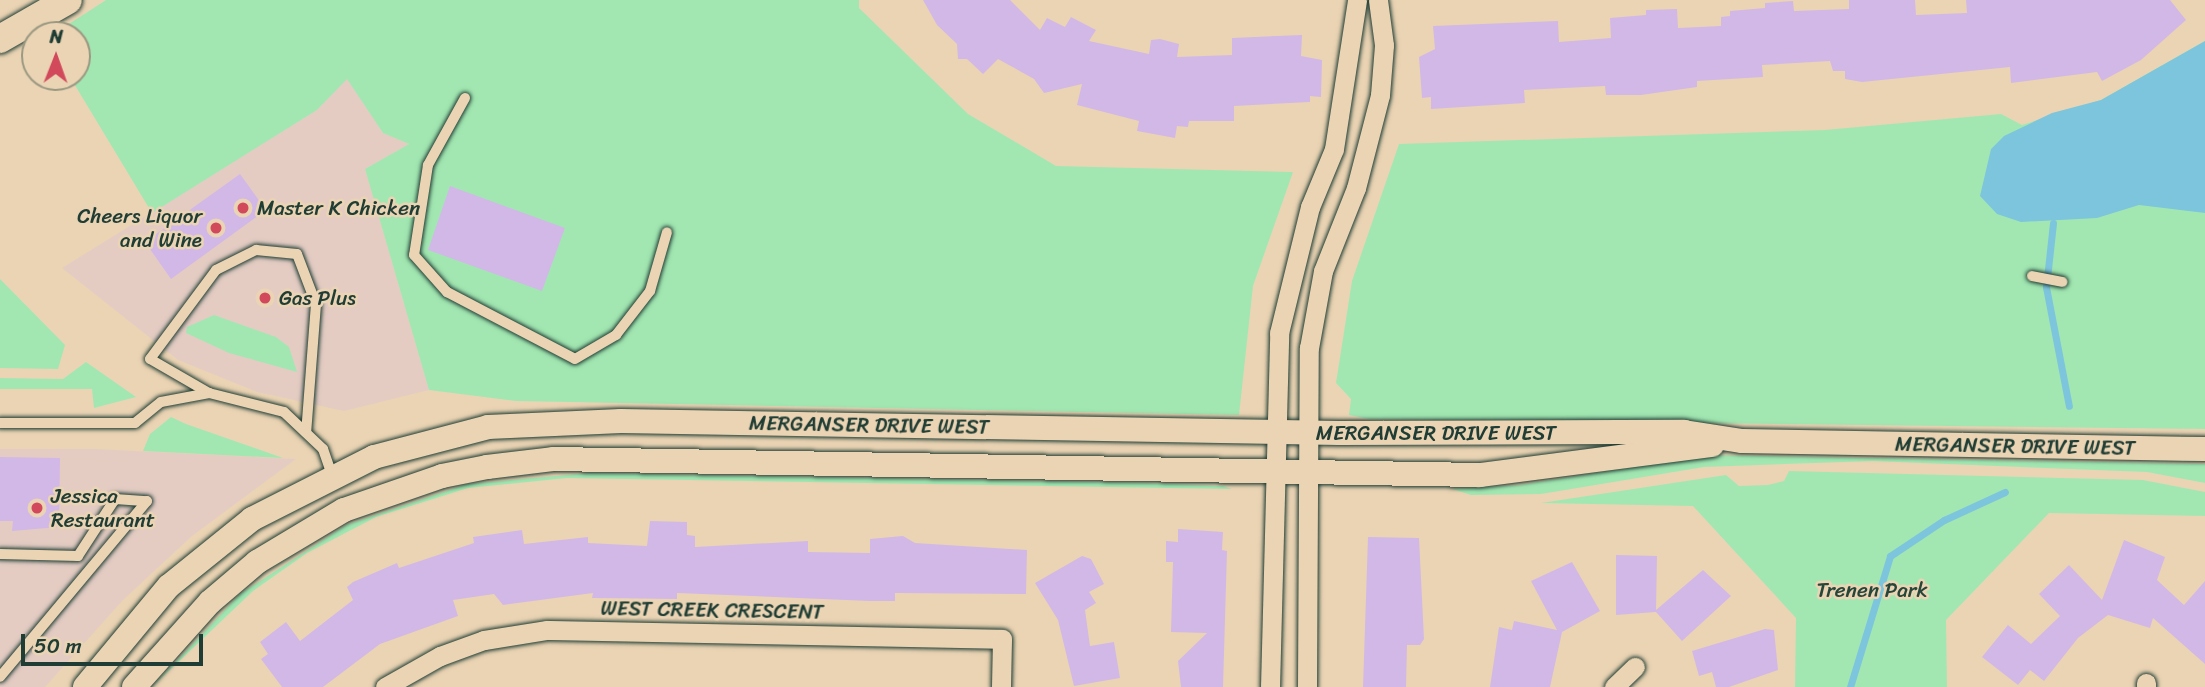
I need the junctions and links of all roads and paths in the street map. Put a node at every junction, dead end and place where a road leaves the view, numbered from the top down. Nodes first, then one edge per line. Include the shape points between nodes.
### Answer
1 (68, 0) edge
2 (1357, 0) edge
3 (1378, 0) edge
4 (0, 39) edge
5 (465, 98) dead end
6 (667, 232) dead end
7 (2032, 276) dead end
8 (2062, 282) dead end
9 (209, 393) junction
10 (0, 423) edge
11 (1273, 432) junction
12 (306, 433) junction
13 (1308, 433) junction
14 (1742, 441) junction
15 (2205, 449) edge
16 (1273, 473) junction
17 (1308, 473) junction
18 (332, 475) junction
19 (344, 510) junction
20 (0, 554) edge
21 (1635, 667) dead end
22 (0, 677) edge
23 (85, 687) edge
24 (134, 687) edge
25 (385, 687) edge
26 (1001, 687) edge
27 (1270, 687) edge
28 (1307, 687) edge
29 (1615, 687) edge

1 - 4 main road
2 - 11 street via 1334,149 1286,288
3 - 13 street via 1384,45 1380,95 1356,188 1314,306
5 - 6 lane via 428,165 414,255 447,292 575,359 616,335 650,291
7 - 8 lane
9 - 10 lane via 158,403 135,423
9 - 12 lane via 284,412
9 - 12 lane via 149,359 216,270 256,250 297,254 316,304
11 - 13 street, MERGANSER DRIVE WEST
11 - 16 street
11 - 18 street, MERGANSER DRIVE WEST via 529,423 445,435
12 - 18 lane via 323,449
13 - 14 street, MERGANSER DRIVE WEST via 1684,432
13 - 17 street
14 - 15 street, MERGANSER DRIVE WEST
14 - 17 street, MERGANSER DRIVE WEST via 1480,474
16 - 17 street, MERGANSER DRIVE WEST
16 - 19 street, MERGANSER DRIVE WEST via 553,459 442,476
16 - 27 street
17 - 28 street
18 - 19 street
18 - 23 street, MERGANSER DRIVE WEST via 252,519 194,564
19 - 24 street, MERGANSER DRIVE WEST via 257,562 210,601
20 - 22 lane via 78,556 116,499 146,500
21 - 29 street
25 - 26 street, WEST CREEK CRESCENT via 473,644 547,630 1002,639

